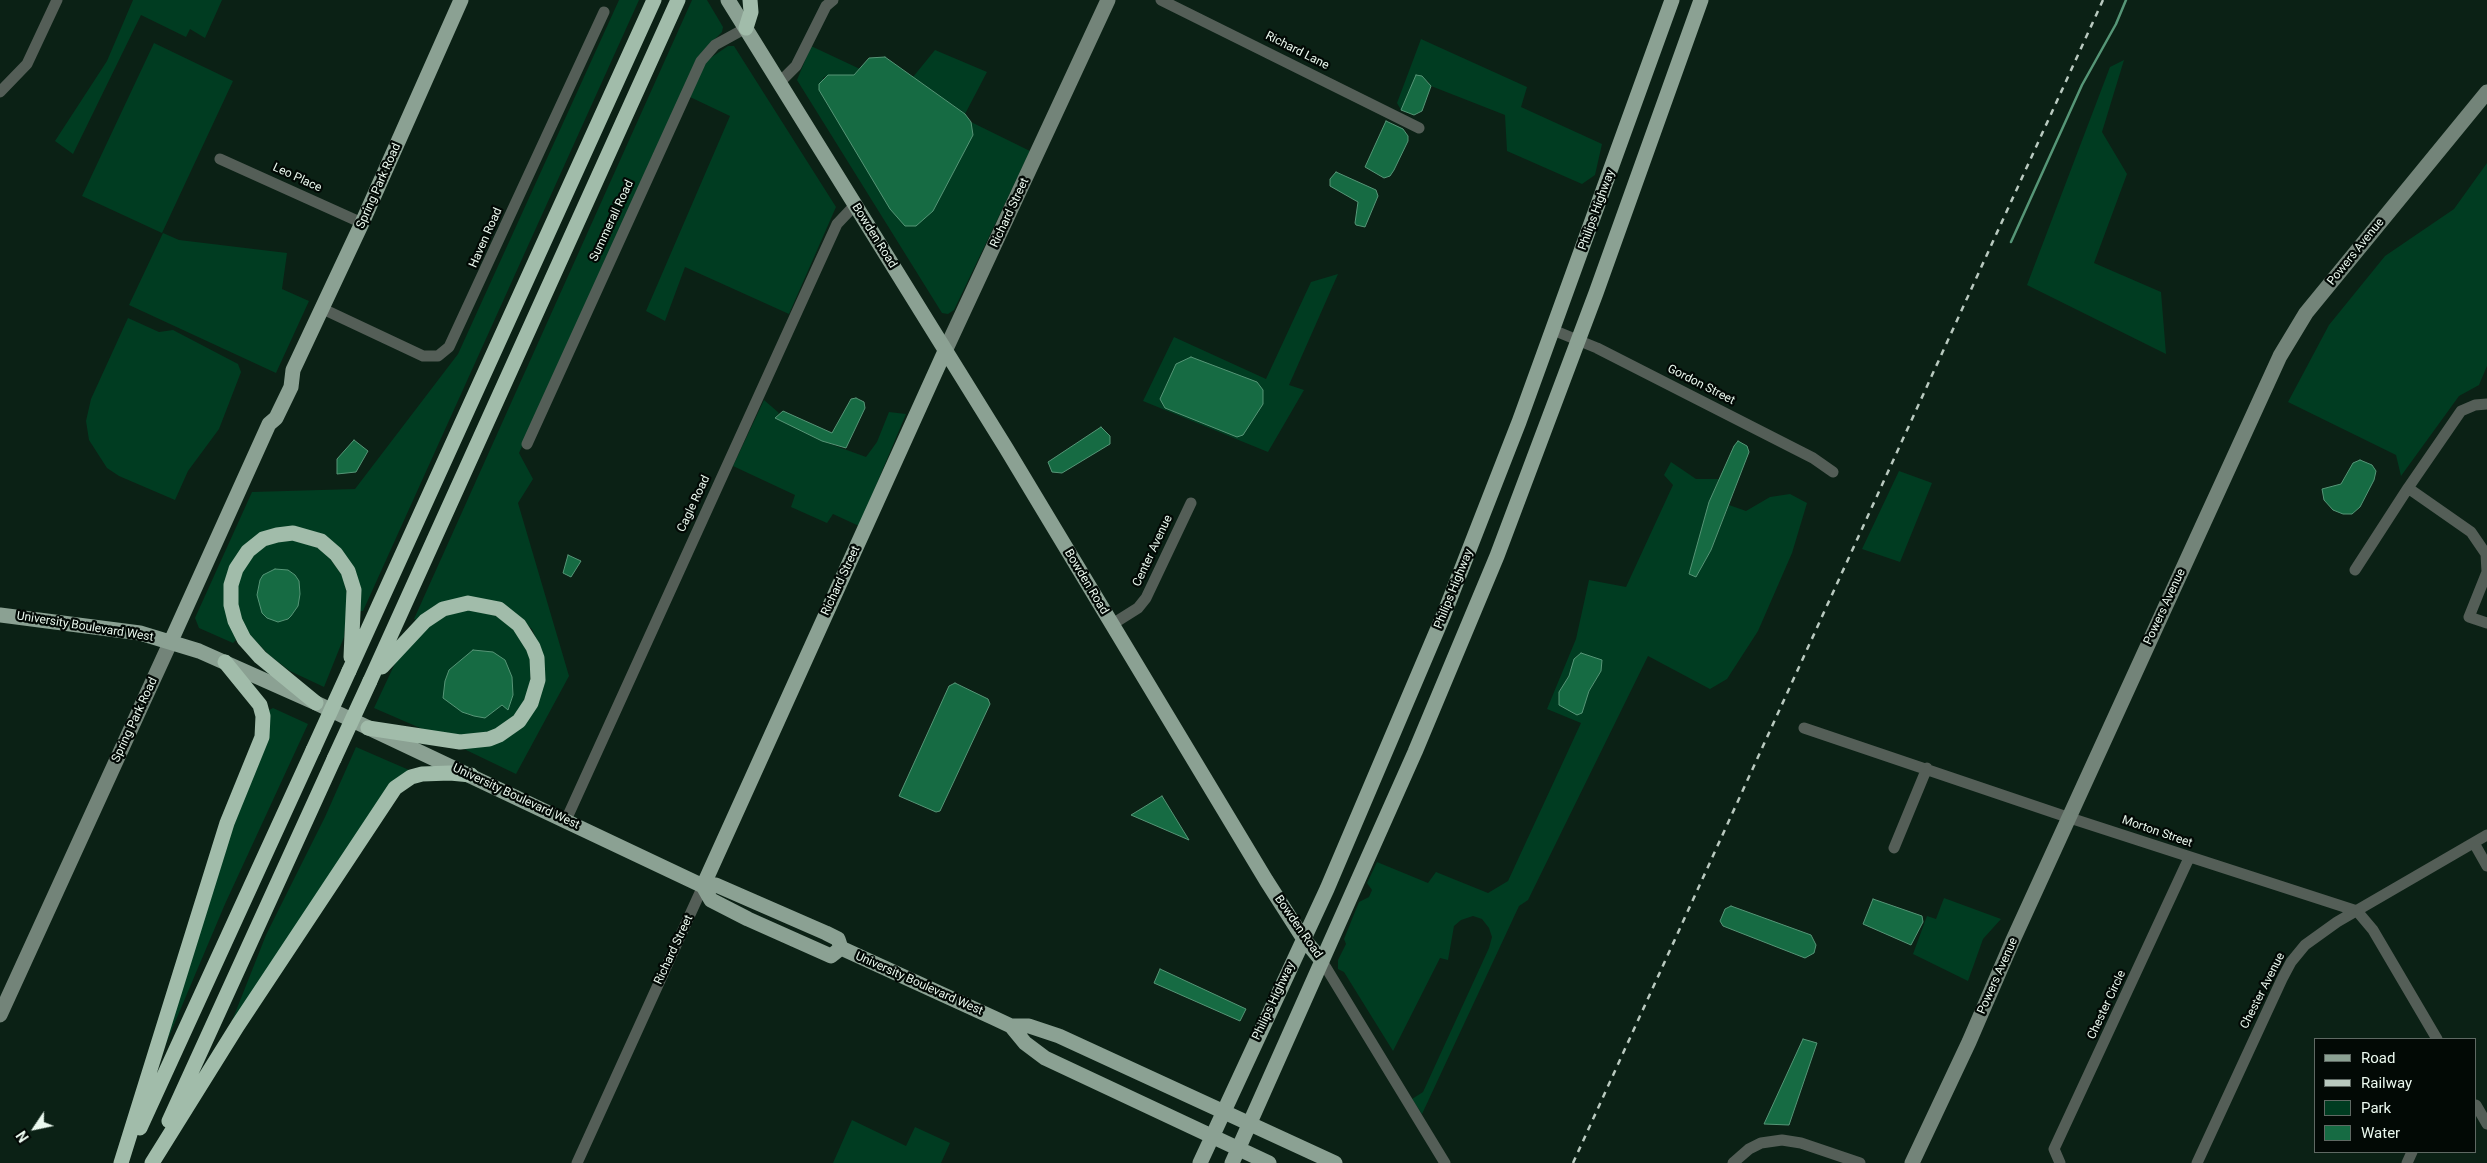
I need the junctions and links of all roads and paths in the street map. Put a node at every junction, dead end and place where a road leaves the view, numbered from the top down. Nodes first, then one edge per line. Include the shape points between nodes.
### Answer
1 (57, 0) edge
2 (461, 0) edge
3 (654, 0) edge
4 (678, 0) edge
5 (728, 0) edge
6 (750, 0) edge
7 (834, 0) edge
8 (1108, 0) edge
9 (1161, 0) edge
10 (1672, 0) edge
11 (1701, 0) edge
12 (604, 12) dead end
13 (746, 28) junction
14 (1647, 70) junction
15 (1673, 78) junction
16 (780, 84) junction
17 (0, 92) edge
18 (2487, 92) edge
19 (1629, 120) junction
20 (1419, 128) dead end
21 (1655, 130) junction
22 (220, 159) dead end
23 (855, 205) junction
24 (362, 223) junction
25 (323, 308) junction
26 (1553, 330) junction
27 (1578, 340) junction
28 (945, 351) junction
29 (2487, 404) edge
30 (527, 444) dead end
31 (1833, 472) dead end
32 (2408, 488) junction
33 (1191, 502) dead end
34 (2355, 570) dead end
35 (1444, 614) junction
36 (0, 615) edge
37 (2487, 623) edge
38 (1112, 625) junction
39 (1469, 625) junction
40 (171, 641) junction
41 (225, 662) junction
42 (349, 670) junction
43 (370, 681) junction
44 (316, 703) junction
45 (368, 728) junction
46 (1804, 728) dead end
47 (1926, 768) junction
48 (471, 776) junction
49 (2070, 818) junction
50 (566, 820) junction
51 (2487, 835) edge
52 (2474, 843) junction
53 (1894, 848) dead end
54 (2189, 858) junction
55 (2487, 866) edge
56 (703, 886) junction
57 (2357, 911) junction
58 (1303, 938) junction
59 (1322, 961) junction
60 (0, 1015) edge
61 (1012, 1026) junction
62 (2436, 1038) edge
63 (2477, 1107) edge
64 (1224, 1112) junction
65 (1249, 1124) junction
66 (2487, 1124) edge
67 (1212, 1138) junction
68 (1235, 1156) edge
69 (122, 1163) edge
70 (151, 1163) edge
71 (577, 1163) edge
72 (1200, 1163) edge
73 (1269, 1163) edge
74 (1335, 1163) edge
75 (1444, 1163) edge
76 (1733, 1163) edge
77 (1860, 1163) edge
78 (1912, 1163) edge
79 (2060, 1163) edge
80 (2197, 1163) edge

1 - 17 street via 27,64
2 - 24 main road, Spring Park Road
3 - 42 highway
4 - 43 highway
5 - 13 main road, Bowden Road
6 - 13 highway via 751,12
7 - 16 street via 826,6 796,66
8 - 28 street, Richard Street
9 - 20 street, Richard Lane
10 - 14 main road, Philips Highway
11 - 15 main road
12 - 25 street, Haven Road via 450,347 438,356 423,356
13 - 16 main road, Bowden Road
13 - 30 street, Summerall Road via 716,45 701,61
14 - 15 main road
14 - 19 main road, Philips Highway
15 - 21 main road
16 - 23 main road, Bowden Road
18 - 49 street, Powers Avenue via 2306,313 2292,335
19 - 21 main road
19 - 26 main road, Philips Highway
21 - 27 main road
22 - 24 street, Leo Place
23 - 28 main road, Bowden Road
23 - 50 street, Cagle Road via 837,224
24 - 25 main road, Spring Park Road
25 - 40 main road, Spring Park Road via 293,370 291,387 276,418 269,424
26 - 27 street, Gordon Street
26 - 35 main road, Philips Highway
27 - 31 street, Gordon Street via 1757,429
27 - 39 main road
28 - 38 main road, Bowden Road
28 - 56 main road, Richard Street
29 - 32 street via 2461,411
32 - 34 street
32 - 37 street via 2471,532 2486,554 2487,572 2469,617
33 - 38 street, Center Avenue via 1146,598 1138,608
35 - 39 main road
35 - 58 main road, Philips Highway
36 - 40 main road, University Boulevard West via 81,624
38 - 58 main road, Bowden Road
39 - 59 main road
40 - 41 main road, University Boulevard West
40 - 60 street, Spring Park Road
41 - 44 main road, University Boulevard West
41 - 69 highway via 260,705 264,721 262,737 227,823
42 - 44 highway via 354,632 354,590 342,562 321,541 303,535 277,535 256,544 241,559 231,585 235,621 244,639 260,658
42 - 69 highway, bridge
43 - 45 highway via 425,621 443,609 468,602 500,609 514,620 533,647 538,669 536,691 525,712 509,729 489,739 460,742
43 - 70 highway, bridge
44 - 45 main road, University Boulevard West
45 - 48 main road, University Boulevard West
46 - 47 street, Morton Street
47 - 49 street, Morton Street
47 - 53 street
48 - 50 main road, University Boulevard West
48 - 70 highway via 422,774 410,777 394,788
49 - 54 street, Morton Street
49 - 78 street, Powers Avenue
50 - 56 main road, University Boulevard West
51 - 52 street, Chester Avenue
52 - 55 street
52 - 57 street, Chester Avenue
54 - 57 street, Morton Street
54 - 79 street, Chester Circle via 2054,1149
56 - 61 main road, University Boulevard West via 716,885 826,933 838,939 841,948
56 - 71 street, Richard Street
57 - 62 street via 2373,930
57 - 80 street, Chester Avenue via 2313,939 2291,962
58 - 59 main road, Bowden Road
58 - 64 main road, Philips Highway
59 - 65 main road
59 - 75 street, Bowden Road
61 - 64 main road, University Boulevard West via 1029,1026 1059,1036
61 - 67 main road, University Boulevard West via 1025,1043 1045,1058
63 - 66 street
64 - 65 main road, University Boulevard West
64 - 67 main road, Philips Highway
65 - 68 main road
65 - 74 main road, University Boulevard West
67 - 68 main road, University Boulevard West
67 - 72 main road, Philips Highway
68 - 73 main road, University Boulevard West
76 - 77 street via 1761,1143 1782,1140

